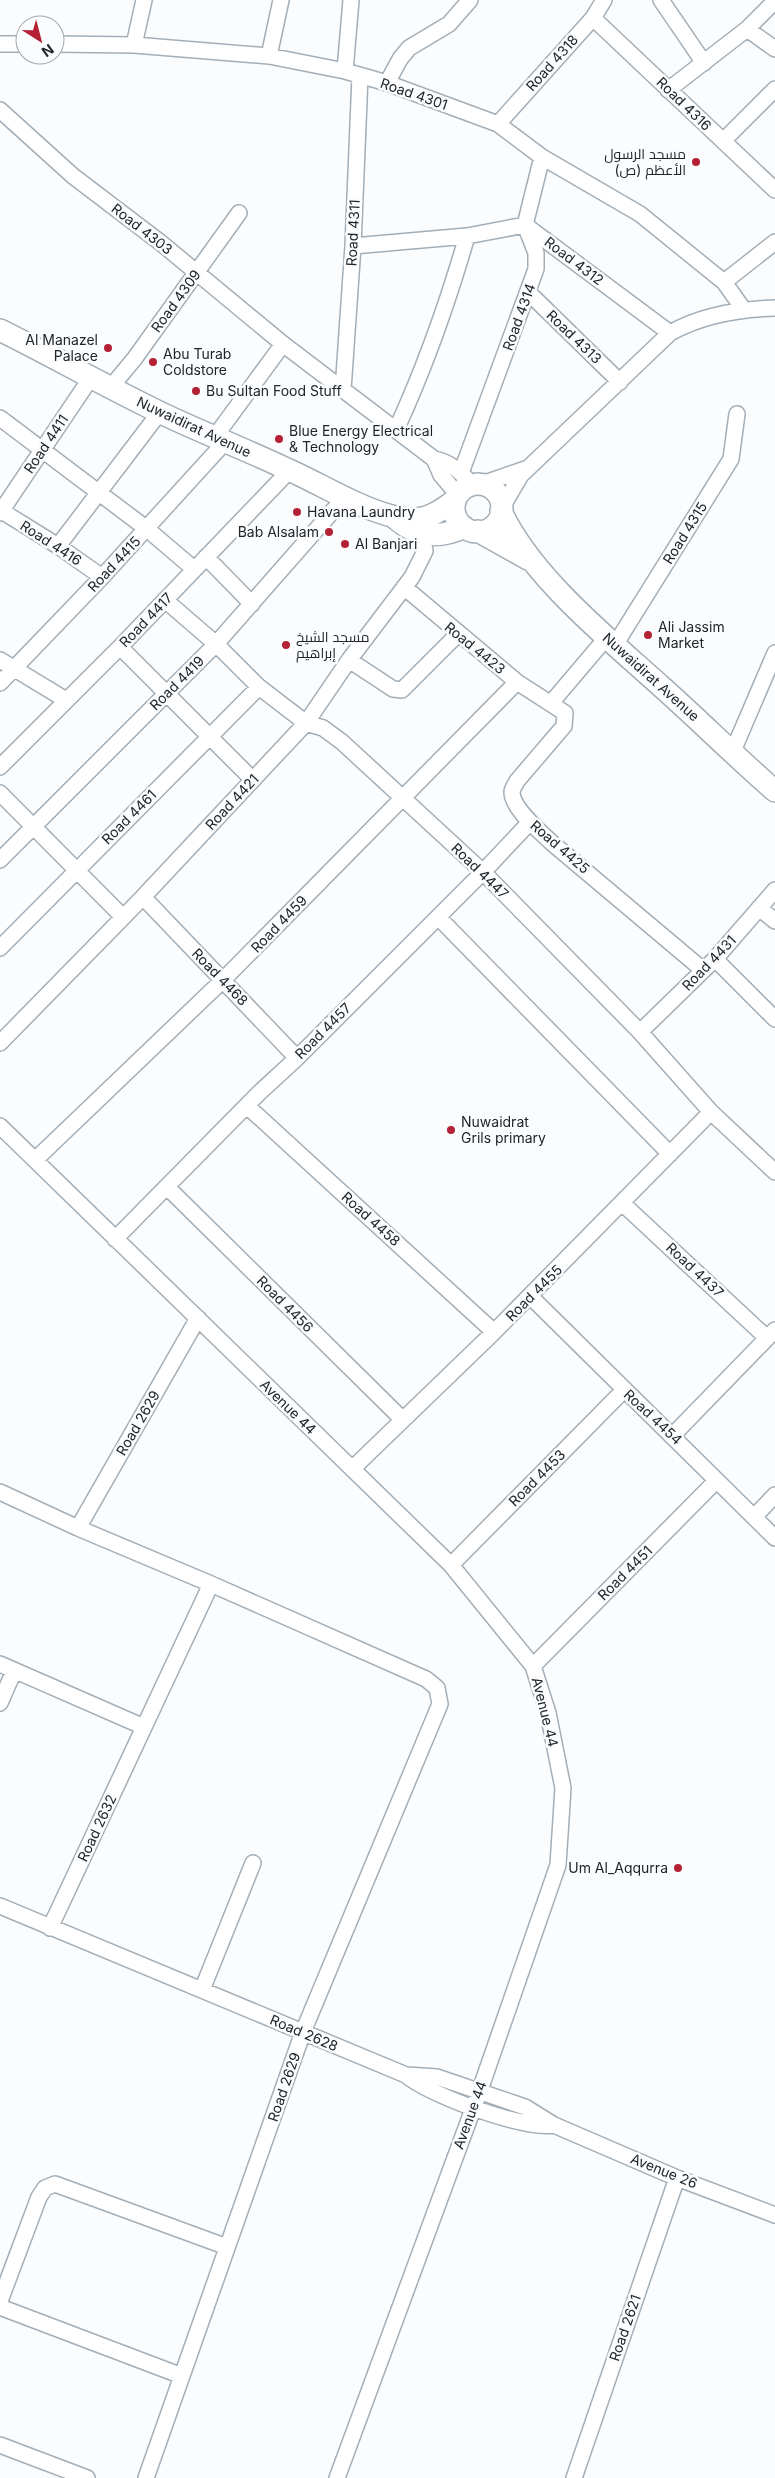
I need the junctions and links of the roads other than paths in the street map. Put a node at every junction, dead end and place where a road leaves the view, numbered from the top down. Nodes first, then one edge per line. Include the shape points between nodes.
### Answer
1 (144, 0) edge
2 (280, 0) edge
3 (351, 0) edge
4 (470, 0) edge
5 (604, 0) edge
6 (661, 0) edge
7 (775, 1) edge
8 (593, 18) junction
9 (747, 29) junction
10 (0, 44) edge
11 (15, 44) edge
12 (65, 44) edge
13 (134, 45) junction
14 (775, 49) edge
15 (269, 56) junction
16 (704, 63) junction
17 (345, 71) junction
18 (360, 76) junction
19 (387, 83) junction
20 (775, 89) edge
21 (668, 90) junction
22 (1, 113) edge
23 (498, 124) junction
24 (723, 141) junction
25 (542, 157) junction
26 (775, 190) edge
27 (239, 213) dead end
28 (525, 225) junction
29 (467, 236) junction
30 (775, 242) edge
31 (354, 246) junction
32 (196, 273) junction
33 (724, 282) junction
34 (528, 292) junction
35 (775, 308) edge
36 (744, 310) junction
37 (0, 330) edge
38 (670, 333) junction
39 (283, 344) junction
40 (92, 376) junction
41 (620, 382) junction
42 (111, 387) junction
43 (343, 390) junction
44 (160, 412) junction
45 (737, 414) dead end
46 (0, 418) edge
47 (396, 430) junction
48 (220, 440) junction
49 (42, 451) junction
50 (434, 459) junction
51 (531, 466) junction
52 (290, 470) junction
53 (466, 487) junction
54 (100, 492) junction
55 (345, 497) junction
56 (501, 510) junction
57 (0, 511) edge
58 (392, 516) junction
59 (147, 529) junction
60 (471, 529) junction
61 (422, 534) junction
62 (58, 546) junction
63 (206, 557) junction
64 (530, 560) junction
65 (194, 569) junction
66 (102, 577) junction
67 (404, 587) junction
68 (165, 600) junction
69 (252, 604) junction
70 (458, 634) junction
71 (611, 641) junction
72 (216, 644) junction
73 (120, 647) junction
74 (775, 654) edge
75 (0, 660) edge
76 (349, 660) junction
77 (14, 669) junction
78 (517, 682) junction
79 (0, 683) edge
80 (259, 687) junction
81 (167, 692) junction
82 (66, 700) junction
83 (551, 703) junction
84 (306, 723) junction
85 (210, 735) junction
86 (733, 751) junction
87 (0, 767) edge
88 (253, 780) junction
89 (775, 791) edge
90 (0, 793) edge
91 (402, 800) junction
92 (530, 822) junction
93 (33, 827) junction
94 (0, 860) edge
95 (76, 870) junction
96 (483, 872) junction
97 (775, 890) edge
98 (143, 897) junction
99 (760, 908) junction
100 (123, 917) junction
101 (438, 917) junction
102 (775, 921) edge
103 (0, 948) edge
104 (715, 959) junction
105 (703, 970) junction
106 (223, 980) junction
107 (775, 1019) edge
108 (640, 1032) junction
109 (0, 1043) edge
110 (297, 1058) junction
111 (248, 1106) junction
112 (711, 1112) junction
113 (0, 1126) edge
114 (670, 1154) junction
115 (35, 1160) junction
116 (774, 1169) edge
117 (167, 1187) junction
118 (622, 1203) junction
119 (115, 1239) junction
120 (530, 1296) junction
121 (198, 1318) junction
122 (494, 1332) junction
123 (771, 1334) edge
124 (624, 1390) junction
125 (403, 1420) junction
126 (673, 1435) junction
127 (352, 1469) junction
128 (716, 1481) junction
129 (0, 1492) edge
130 (775, 1496) edge
131 (754, 1517) junction
132 (78, 1528) junction
133 (775, 1538) edge
134 (451, 1565) junction
135 (211, 1584) junction
136 (0, 1664) edge
137 (533, 1666) junction
138 (14, 1671) junction
139 (0, 1703) edge
140 (144, 1727) junction
141 (253, 1862) dead end
142 (0, 1906) edge
143 (50, 1928) junction
144 (202, 1990) junction
145 (303, 2032) junction
146 (406, 2075) junction
147 (480, 2090) junction
148 (473, 2108) junction
149 (554, 2125) junction
150 (677, 2178) junction
151 (775, 2214) edge
152 (228, 2247) junction
153 (0, 2301) edge
154 (0, 2306) edge
155 (182, 2376) junction
156 (0, 2445) edge
157 (87, 2478) edge
158 (146, 2478) edge
159 (337, 2478) edge
160 (574, 2478) edge

1 - 13 street
2 - 15 street
3 - 17 street
4 - 19 street via 448,24 409,48
5 - 8 street, Road 4318
6 - 16 street
7 - 9 street
8 - 21 street, Road 4316
8 - 23 street, Road 4318
9 - 14 street
9 - 16 street
10 - 11 street
12 - 13 street, Road 4301
13 - 15 street, Road 4301
15 - 17 street, Road 4301
16 - 21 street
17 - 18 street, Road 4301
18 - 19 street, Road 4301
18 - 31 street, Road 4311
19 - 23 street, Road 4301
20 - 24 street
21 - 24 street, Road 4316
22 - 32 street, Road 4303 via 73,176
23 - 25 street, Road 4301
24 - 26 street, Road 4316
25 - 28 street
25 - 33 street, Road 4301 via 640,214
27 - 32 street, Road 4309
28 - 29 street
28 - 34 street, Road 4314 via 536,252 536,270
28 - 38 street, Road 4312
29 - 31 street
29 - 47 street via 449,298
30 - 33 street
31 - 43 street, Road 4311
32 - 39 street, Road 4303
32 - 42 street, Road 4309
33 - 36 street, Road 4301
34 - 41 street, Road 4313
34 - 53 street, Road 4314
35 - 36 street
36 - 38 street via 710,316
37 - 40 street, Nuwaidirat Avenue
38 - 41 street
39 - 43 street, Road 4303
39 - 48 street
40 - 42 street, Nuwaidirat Avenue
40 - 49 street, Road 4411
41 - 51 street
42 - 44 street, Nuwaidirat Avenue
43 - 47 street, Road 4303
44 - 48 street, Nuwaidirat Avenue
44 - 54 street
45 - 71 street, Road 4315 via 731,459
46 - 49 street
47 - 50 street, Road 4303
48 - 52 street, Nuwaidirat Avenue
48 - 59 street, Road 4415
49 - 54 street
49 - 57 street, Road 4411
50 - 53 street, Road 4303 via 446,462
50 - 53 street, Road 4303 via 441,475
51 - 53 street
51 - 56 street via 514,486
52 - 55 street, Nuwaidirat Avenue
52 - 63 street, Road 4417
53 - 56 street via 496,493
53 - 58 street, Nuwaidirat Avenue via 442,511 409,519
53 - 60 street via 455,515
54 - 59 street
54 - 62 street
55 - 58 street, Nuwaidirat Avenue
55 - 69 street, Road 4419
56 - 60 street via 496,523 484,530
56 - 64 street, Nuwaidirat Avenue
57 - 62 street, Road 4416
58 - 61 street, Nuwaidirat Avenue
59 - 65 street
59 - 66 street, Road 4415
60 - 61 street, Nuwaidirat Avenue via 444,535
60 - 64 street, Nuwaidirat Avenue
61 - 67 street, Road 4421 via 425,551
62 - 66 street, Road 4416
63 - 65 street, Road 4417
63 - 69 street
64 - 71 street, Nuwaidirat Avenue
65 - 68 street, Road 4417
66 - 77 street, Road 4415
67 - 70 street, Road 4423
67 - 76 street, Road 4421
68 - 72 street, Road 4447
68 - 73 street, Road 4417
69 - 72 street, Road 4419
70 - 76 street via 402,690 393,689
70 - 78 street, Road 4423
71 - 83 street, Road 4315
71 - 86 street, Nuwaidirat Avenue
72 - 80 street, Road 4447
72 - 81 street, Road 4419
73 - 81 street
73 - 82 street, Road 4417
74 - 86 street
75 - 77 street
76 - 84 street, Road 4421
77 - 79 street, Road 4415
77 - 82 street
78 - 83 street, Road 4423
78 - 91 street, Road 4459
80 - 84 street, Road 4447
80 - 85 street, Road 4461
81 - 85 street
81 - 93 street, Road 4419
82 - 87 street, Road 4417
83 - 92 street, Road 4425 via 564,713 564,726 512,791 514,802
84 - 88 street, Road 4421
84 - 91 street, Road 4447 via 323,728 342,742
85 - 88 street
85 - 95 street, Road 4461
86 - 89 street, Nuwaidirat Avenue
88 - 98 street, Road 4421
90 - 93 street
91 - 96 street, Road 4447
91 - 106 street, Road 4459
92 - 96 street, Road 4457
92 - 105 street, Road 4425
93 - 94 street, Road 4419
93 - 95 street
95 - 100 street
95 - 103 street, Road 4461
96 - 101 street, Road 4457
96 - 108 street, Road 4447
97 - 99 street, Road 4431
98 - 100 street, Road 4421
98 - 106 street, Road 4468
99 - 102 street
99 - 104 street, Road 4431
100 - 109 street, Road 4421
101 - 110 street, Road 4457
101 - 114 street
104 - 105 street, Road 4431
104 - 107 street
105 - 108 street, Road 4431
106 - 110 street, Road 4468
106 - 115 street, Road 4459
108 - 112 street, Road 4447
110 - 111 street, Road 4457
111 - 117 street, Road 4457
111 - 122 street, Road 4458
112 - 114 street, Road 4455
112 - 116 street, Road 4447
113 - 115 street, Avenue 44
114 - 118 street, Road 4455
115 - 119 street, Avenue 44
117 - 119 street, Road 4457
117 - 125 street, Road 4456
118 - 120 street, Road 4455
118 - 123 street, Road 4437
119 - 121 street, Avenue 44
120 - 122 street, Road 4455
120 - 124 street, Road 4454
121 - 127 street, Avenue 44
121 - 132 street, Road 2629
122 - 125 street, Road 4455
123 - 126 street
124 - 126 street, Road 4454
124 - 134 street, Road 4453
125 - 127 street, Road 4455
126 - 128 street, Road 4454
127 - 134 street, Avenue 44
128 - 131 street, Road 4454
128 - 137 street, Road 4451
129 - 132 street
130 - 131 street
131 - 133 street, Road 4454
132 - 135 street
134 - 137 street, Avenue 44
135 - 140 street, Road 2632
135 - 145 street, Road 2629 via 426,1680 437,1688 440,1704
136 - 138 street
137 - 147 street, Avenue 44 via 548,1713 563,1788 558,1865
138 - 139 street
138 - 140 street
140 - 143 street, Road 2632
141 - 144 street
142 - 143 street, Road 2628
143 - 144 street, Road 2628
144 - 145 street, Road 2628
145 - 146 street, Road 2628
145 - 152 street, Road 2629
146 - 147 street, Road 2628 via 438,2077
146 - 148 street, Road 2628 via 421,2087
147 - 148 street, Avenue 44
147 - 149 street, Avenue 26 via 525,2107
148 - 149 street, Avenue 26 via 535,2126
148 - 159 street, Avenue 44
149 - 150 street, Avenue 26
150 - 151 street, Avenue 26
150 - 160 street, Road 2621
152 - 153 street via 60,2185 50,2186 39,2197
152 - 155 street, Road 2629
154 - 155 street
155 - 158 street, Road 2629
156 - 157 street

